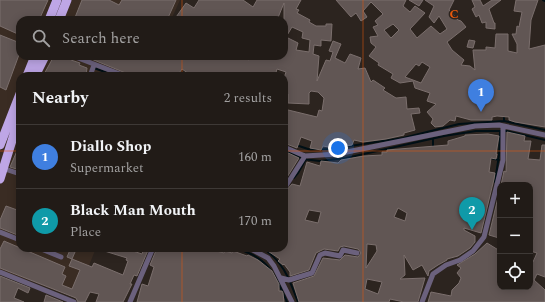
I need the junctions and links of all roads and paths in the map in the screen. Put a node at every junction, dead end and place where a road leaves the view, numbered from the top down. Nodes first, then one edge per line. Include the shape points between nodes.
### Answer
1 (57, 0) edge
2 (67, 0) edge
3 (51, 16) edge
4 (61, 16) edge
5 (33, 60) edge
6 (43, 60) edge
7 (82, 60) edge
8 (94, 65) junction
9 (29, 72) edge
10 (37, 72) edge
11 (91, 72) edge
12 (114, 72) edge
13 (16, 104) edge
14 (503, 126) junction
15 (16, 127) edge
16 (545, 135) edge
17 (0, 145) edge
18 (288, 149) edge
19 (305, 156) junction
20 (2, 168) edge
21 (16, 173) edge
22 (0, 179) edge
23 (288, 183) edge
24 (0, 232) edge
25 (16, 238) edge
26 (49, 252) edge
27 (151, 252) edge
28 (257, 252) edge
29 (357, 254) dead end
30 (61, 257) dead end
31 (0, 272) edge
32 (281, 278) junction
33 (74, 302) edge
34 (130, 302) edge
35 (292, 302) edge
36 (422, 302) edge

1 - 3 highway
2 - 4 highway
5 - 9 highway
6 - 10 highway
7 - 8 street
8 - 11 street
8 - 12 street
13 - 17 highway
14 - 16 street
14 - 19 street via 475,126 338,154
14 - 36 street via 503,160 484,237 474,251 433,274
15 - 20 highway
18 - 19 street
19 - 23 street
20 - 21 street
20 - 22 highway
24 - 25 street
26 - 30 street
27 - 34 street
28 - 32 street via 268,258
29 - 32 street via 343,250 340,256 320,255 312,273 289,280
31 - 33 street
32 - 35 street

